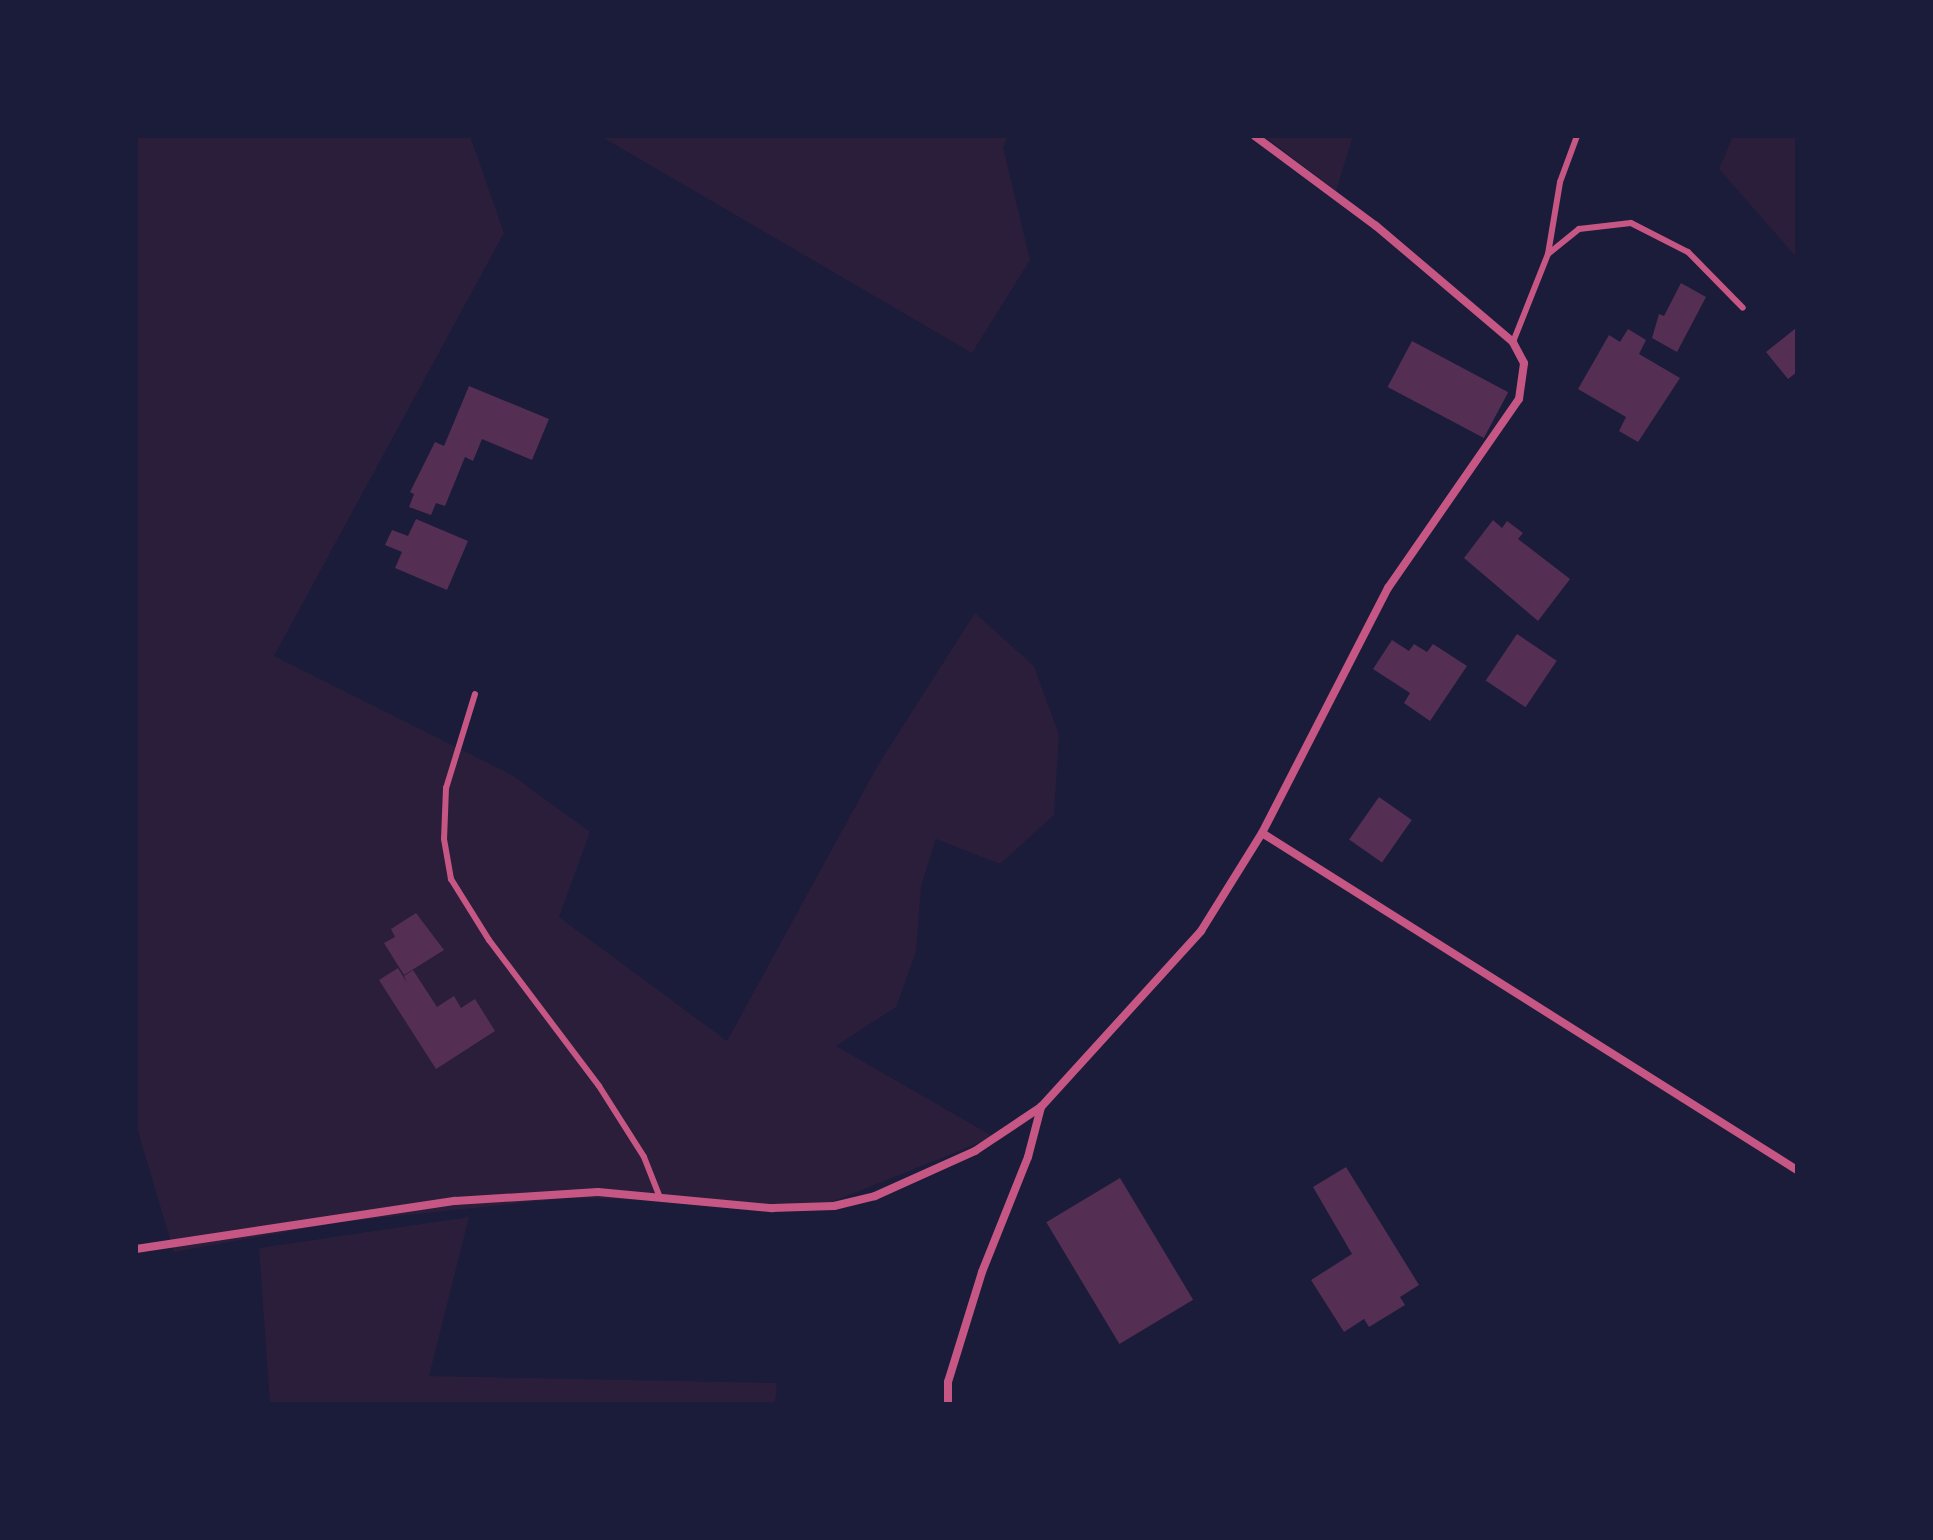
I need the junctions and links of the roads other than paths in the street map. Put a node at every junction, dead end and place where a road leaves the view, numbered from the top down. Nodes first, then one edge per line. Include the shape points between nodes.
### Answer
1 (1255, 136) edge
2 (1577, 136) edge
3 (1548, 254) junction
4 (1743, 308) dead end
5 (1513, 342) junction
6 (475, 694) dead end
7 (1262, 833) junction
8 (1041, 1107) junction
9 (1797, 1170) edge
10 (659, 1195) junction
11 (136, 1249) edge
12 (948, 1404) edge

1 - 5 street via 1376,226
2 - 3 lane via 1560,182
3 - 4 lane via 1579,229 1631,223 1688,252
3 - 5 lane
5 - 7 street via 1524,363 1519,399 1388,588
6 - 10 lane via 446,788 444,839 451,879 489,940 599,1086 644,1157
7 - 8 street via 1201,931
7 - 9 street
8 - 10 street via 964,1157 875,1196 834,1206 772,1208
8 - 12 street via 1028,1157 982,1272 948,1382
10 - 11 street via 598,1192 455,1201

